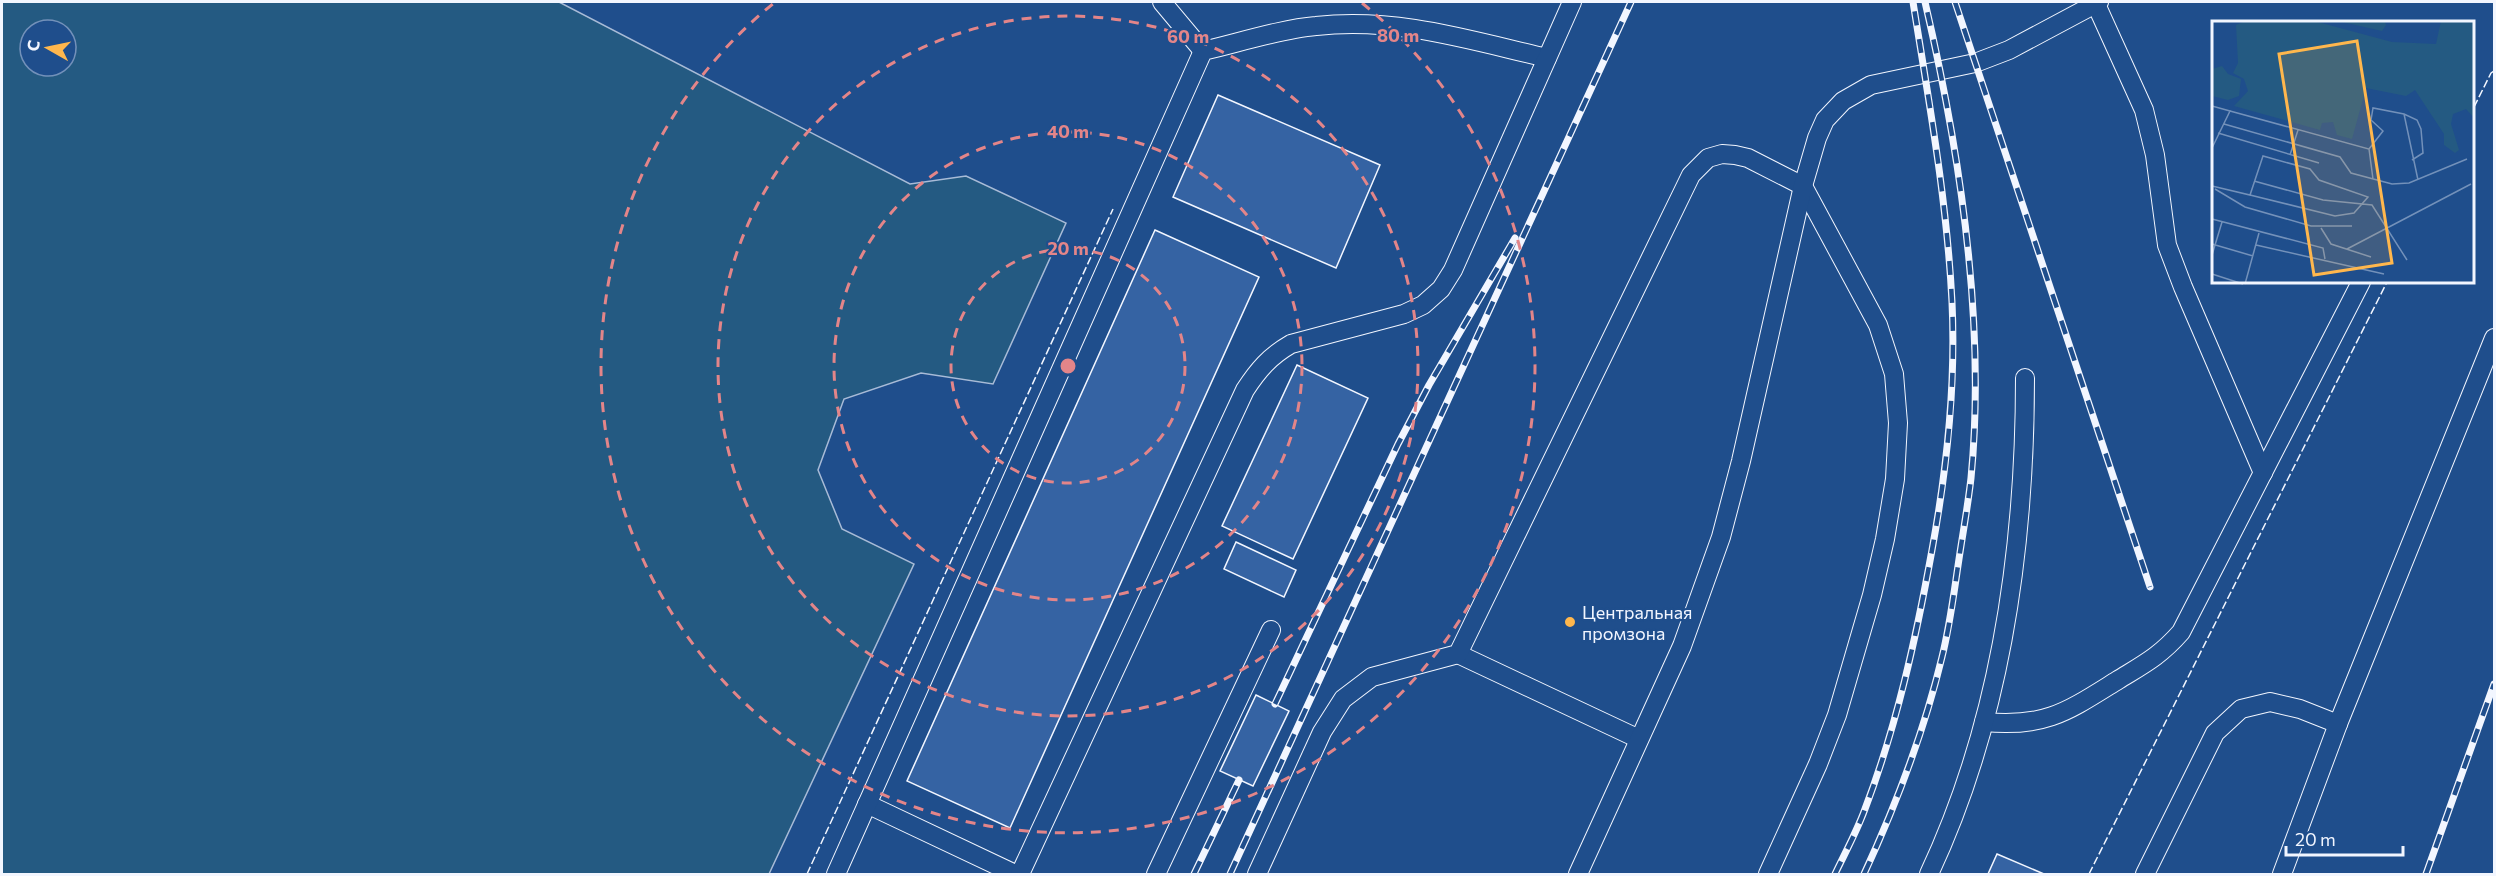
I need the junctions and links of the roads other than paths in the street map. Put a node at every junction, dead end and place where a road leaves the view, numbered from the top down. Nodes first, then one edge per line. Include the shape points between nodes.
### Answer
1 (1162, 2) edge
2 (1572, 2) edge
3 (2096, 2) edge
4 (1203, 51) junction
5 (1547, 58) junction
6 (1803, 186) junction
7 (2360, 284) edge
8 (2494, 338) edge
9 (2025, 378) dead end
10 (2263, 473) junction
11 (1270, 630) dead end
12 (1458, 654) junction
13 (1984, 722) junction
14 (2338, 724) junction
15 (1639, 739) junction
16 (867, 804) junction
17 (836, 874) edge
18 (1015, 874) edge
19 (1020, 874) edge
20 (1156, 874) edge
21 (1257, 874) edge
22 (1578, 874) edge
23 (1768, 874) edge
24 (1929, 874) edge
25 (2145, 874) edge
26 (2282, 874) edge

1 - 4 lane
2 - 5 lane
3 - 6 lane via 2009,50 1975,63 1887,80 1857,91 1825,120
3 - 10 lane via 2144,110 2156,155 2167,245
4 - 5 lane via 1314,26 1366,24 1409,26
4 - 16 lane
5 - 19 lane via 1441,289 1423,305 1404,314 1292,344 1260,367 1240,401
6 - 12 lane via 1735,155 1708,158 1691,175
6 - 15 lane via 1721,537 1682,646
6 - 23 lane via 1878,325 1894,374 1898,423 1895,479 1885,539 1855,657 1818,764
7 - 10 lane
8 - 14 lane
9 - 13 lane via 2025,439 2017,538 1999,659
10 - 13 lane via 2181,632 2164,652 2066,712 2014,725
11 - 20 lane
12 - 15 lane
12 - 21 lane via 1372,677 1343,699 1322,732
13 - 24 lane via 1956,817
14 - 25 lane via 2270,702 2241,709 2215,733
14 - 26 lane
15 - 22 lane
16 - 17 lane
16 - 18 lane

